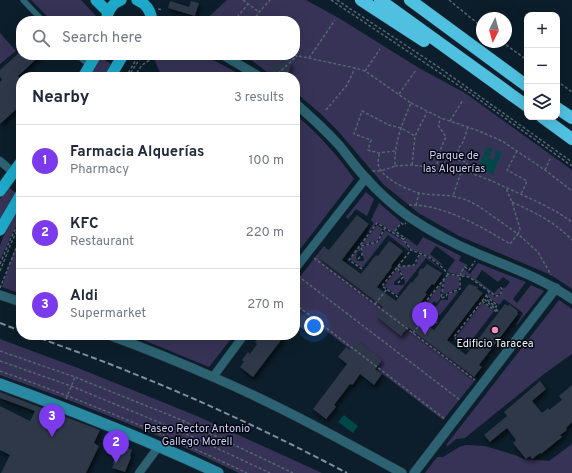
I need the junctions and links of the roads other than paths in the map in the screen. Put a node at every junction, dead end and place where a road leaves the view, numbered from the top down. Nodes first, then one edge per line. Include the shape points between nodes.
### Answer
1 (22, 0) edge
2 (96, 0) edge
3 (121, 0) edge
4 (137, 0) edge
5 (361, 0) edge
6 (380, 0) edge
7 (410, 0) edge
8 (418, 0) edge
9 (150, 5) edge
10 (425, 11) junction
11 (38, 16) edge
12 (106, 16) edge
13 (107, 16) edge
14 (151, 16) edge
15 (444, 46) junction
16 (83, 60) edge
17 (93, 60) edge
18 (120, 60) edge
19 (231, 60) edge
20 (90, 66) junction
21 (86, 72) edge
22 (113, 72) edge
23 (252, 72) edge
24 (524, 84) edge
25 (524, 104) edge
26 (300, 108) edge
27 (560, 110) edge
28 (572, 118) edge
29 (546, 120) edge
30 (572, 139) edge
31 (0, 161) edge
32 (16, 168) edge
33 (13, 172) junction
34 (367, 175) junction
35 (0, 191) edge
36 (16, 203) edge
37 (0, 230) edge
38 (300, 269) edge
39 (556, 288) junction
40 (0, 295) edge
41 (572, 299) edge
42 (16, 300) edge
43 (121, 340) edge
44 (240, 340) edge
45 (213, 377) junction
46 (0, 384) edge
47 (303, 419) junction
48 (159, 446) junction
49 (139, 473) edge
50 (218, 473) edge
51 (392, 473) edge
52 (402, 473) edge
53 (414, 473) edge

1 - 11 street
2 - 12 main road
3 - 13 main road via 112,6
4 - 9 main road
5 - 15 highway via 423,40
6 - 15 highway
7 - 10 highway
8 - 10 highway
9 - 14 main road
10 - 24 highway
15 - 25 highway
16 - 20 street
17 - 20 main road
18 - 22 main road
19 - 23 street
20 - 21 main road
26 - 34 street
27 - 28 highway
29 - 30 highway
31 - 33 street
32 - 33 main road
33 - 35 main road
34 - 38 street
34 - 39 street via 397,207 435,234
36 - 37 main road
39 - 41 street
39 - 53 street
40 - 42 street
43 - 45 street
44 - 45 street
45 - 47 street
46 - 48 main road
47 - 51 street via 307,427
47 - 52 street
48 - 49 street
48 - 50 main road

